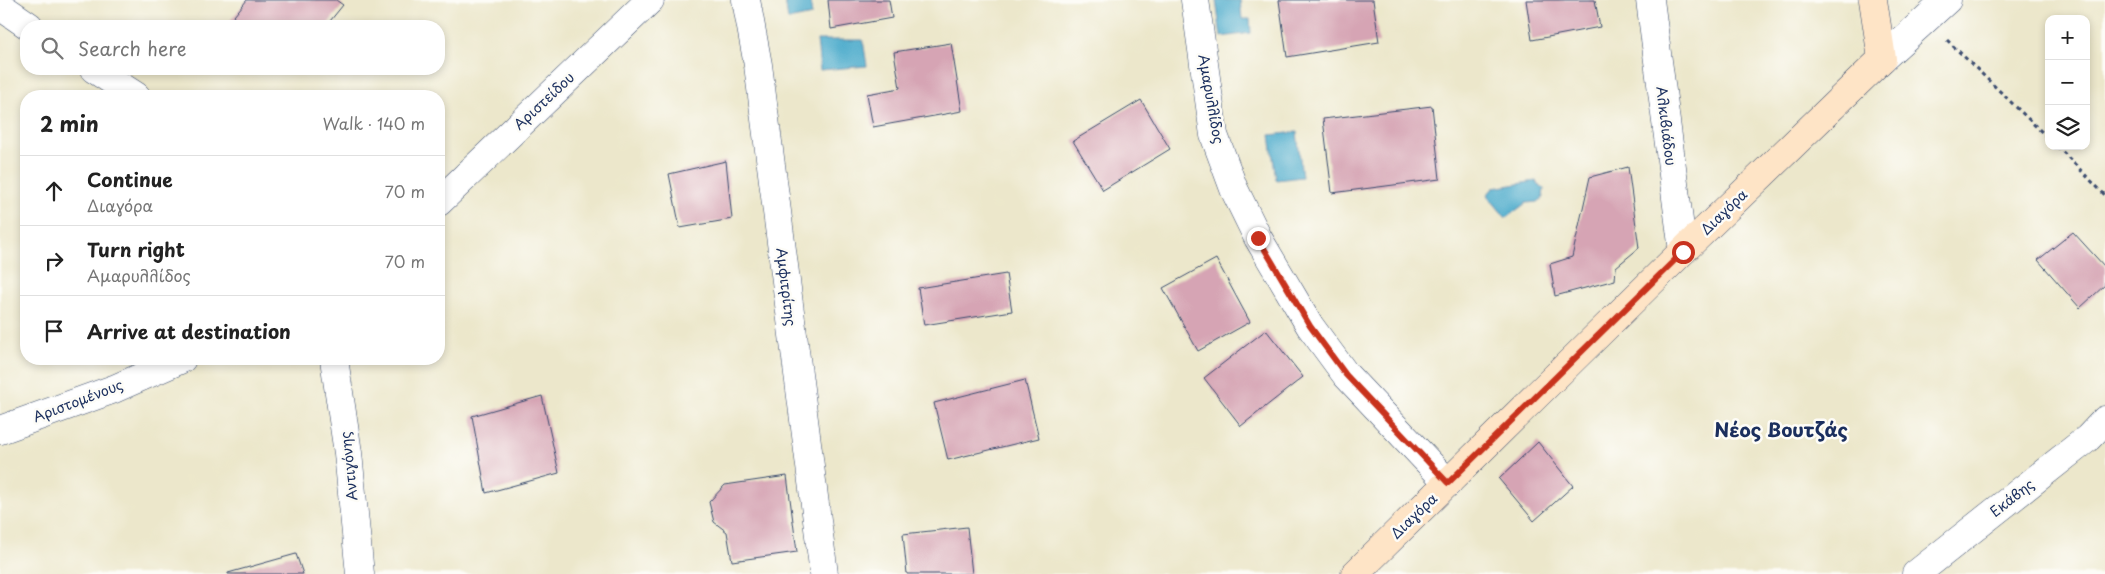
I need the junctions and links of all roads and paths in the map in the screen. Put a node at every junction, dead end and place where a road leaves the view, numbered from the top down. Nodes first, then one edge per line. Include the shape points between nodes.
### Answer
1 (650, 0) edge
2 (746, 0) edge
3 (1195, 0) edge
4 (1650, 0) edge
5 (1873, 0) edge
6 (1947, 0) edge
7 (1946, 40) dead end
8 (1882, 60) junction
9 (103, 75) edge
10 (127, 90) edge
11 (2045, 135) edge
12 (2060, 150) edge
13 (2105, 195) edge
14 (445, 196) edge
15 (1683, 252) junction
16 (168, 365) edge
17 (335, 365) edge
18 (2105, 420) edge
19 (0, 430) edge
20 (1448, 483) junction
21 (360, 574) edge
22 (824, 574) edge
23 (1355, 574) edge
24 (1916, 574) edge

1 - 14 street, Αριστείδου
2 - 22 street, Αμφιτρίτης via 758,65
3 - 20 street, Αμαρυλλίδος via 1214,135 1234,189 1258,238 1310,326 1346,375
4 - 15 street, Αλκιβιάδου
5 - 8 street
6 - 8 street, Διαγόρα
7 - 11 path
8 - 15 street, Διαγόρα
9 - 10 street
12 - 13 path
15 - 20 street, Διαγόρα
16 - 19 street, Αριστομένους via 114,389
17 - 21 street, Αντιγόνης via 348,453
18 - 24 street, Εκάβης via 2088,438
20 - 23 street, Διαγόρα

